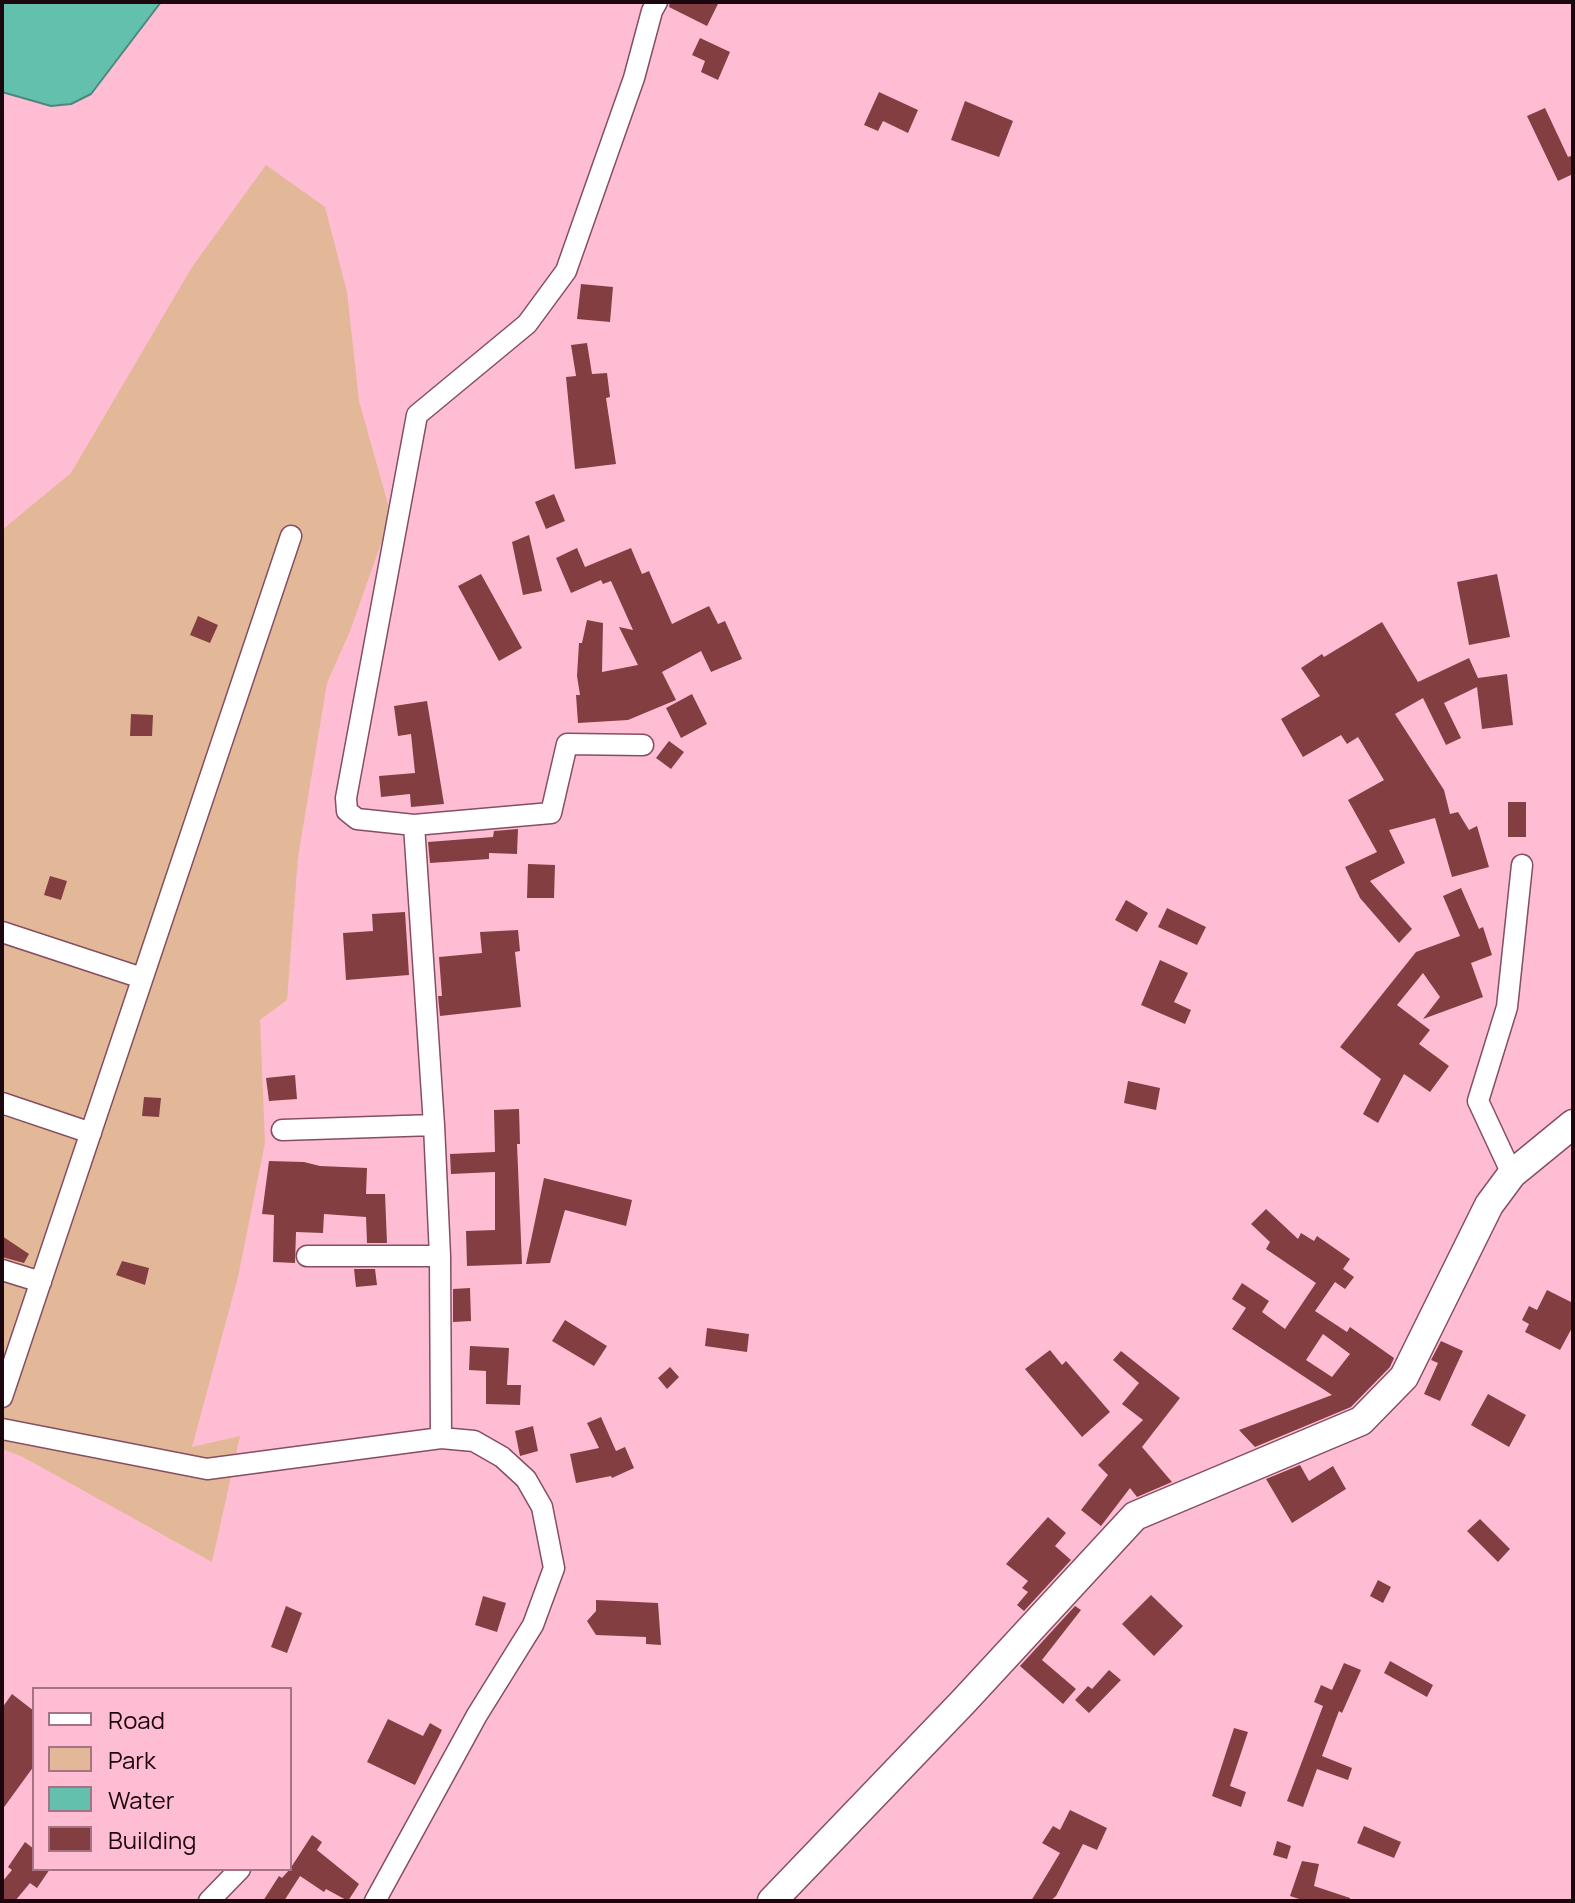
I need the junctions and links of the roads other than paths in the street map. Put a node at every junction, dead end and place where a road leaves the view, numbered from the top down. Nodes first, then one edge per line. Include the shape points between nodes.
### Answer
1 (657, 2) edge
2 (291, 536) dead end
3 (643, 745) dead end
4 (414, 825) junction
5 (1522, 865) dead end
6 (2, 932) edge
7 (142, 978) junction
8 (2, 1103) edge
9 (1573, 1124) edge
10 (434, 1125) junction
11 (282, 1130) dead end
12 (91, 1133) junction
13 (1512, 1174) junction
14 (307, 1256) dead end
15 (440, 1256) junction
16 (2, 1270) edge
17 (41, 1282) junction
18 (2, 1397) edge
19 (2, 1429) edge
20 (441, 1438) junction
21 (238, 1871) edge
22 (209, 1901) edge
23 (375, 1901) edge
24 (772, 1901) edge

1 - 4 street via 566,271 527,324 417,415 346,798 347,811 357,819
2 - 7 street
3 - 4 street via 567,744 551,813
4 - 10 street
5 - 13 street via 1507,1007 1478,1101
6 - 7 street
7 - 12 street
8 - 12 street
9 - 13 street
10 - 11 street
10 - 15 street
12 - 17 street
13 - 24 street via 1489,1205 1404,1377 1361,1421 1135,1516
14 - 15 street
15 - 20 street
16 - 17 street
17 - 18 street
19 - 20 street via 207,1469
20 - 23 street via 474,1441 526,1479 542,1507 554,1568 533,1625
21 - 22 street

